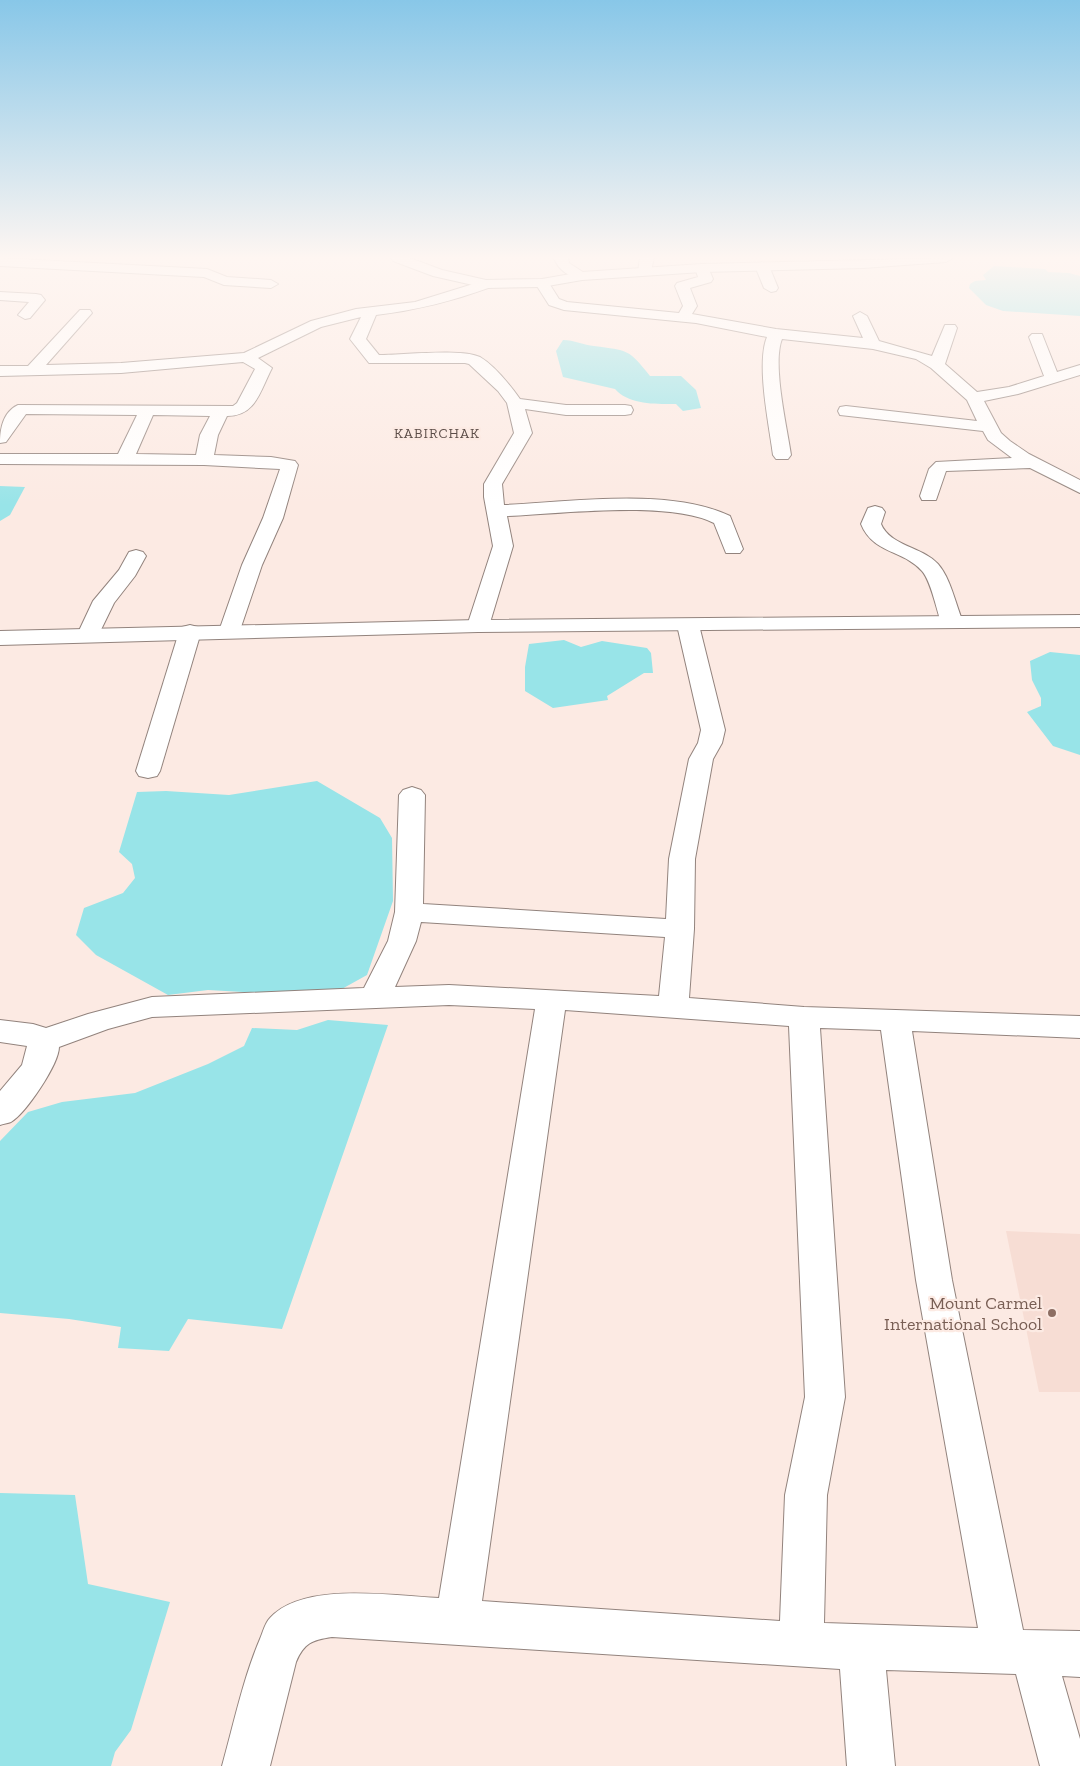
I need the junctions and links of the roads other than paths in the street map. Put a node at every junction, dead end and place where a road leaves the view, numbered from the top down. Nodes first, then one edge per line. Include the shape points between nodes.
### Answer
1 (60, 340) edge
2 (284, 340) edge
3 (359, 340) edge
4 (773, 340) edge
5 (838, 340) edge
6 (870, 340) edge
7 (946, 340) edge
8 (1038, 340) edge
9 (872, 344) junction
10 (246, 357) junction
11 (937, 365) junction
12 (33, 370) junction
13 (1080, 370) edge
14 (0, 371) edge
15 (1053, 378) junction
16 (974, 398) junction
17 (515, 403) junction
18 (625, 410) dead end
19 (147, 411) junction
20 (846, 411) dead end
21 (220, 412) junction
22 (989, 427) junction
23 (0, 438) edge
24 (782, 455) dead end
25 (0, 459) edge
26 (124, 460) junction
27 (204, 460) junction
28 (1033, 463) junction
29 (1080, 487) edge
30 (929, 496) dead end
31 (497, 511) junction
32 (876, 512) dead end
33 (733, 549) dead end
34 (136, 556) dead end
35 (1080, 621) edge
36 (952, 622) junction
37 (688, 624) junction
38 (478, 626) junction
39 (230, 631) junction
40 (190, 632) junction
41 (88, 635) junction
42 (0, 638) edge
43 (148, 772) dead end
44 (412, 795) dead end
45 (409, 912) junction
46 (680, 929) junction
47 (374, 999) junction
48 (551, 1001) junction
49 (674, 1008) junction
50 (804, 1017) junction
51 (895, 1022) junction
52 (1080, 1027) edge
53 (0, 1031) edge
54 (43, 1041) junction
55 (0, 1113) edge
56 (457, 1621) junction
57 (801, 1645) junction
58 (861, 1646) junction
59 (1019, 1652) junction
60 (1080, 1654) edge
61 (246, 1766) edge
62 (871, 1766) edge
63 (1064, 1766) edge

1 - 12 street
2 - 10 street
3 - 17 street via 375,360 470,359 495,378
4 - 24 street via 770,348 773,389
5 - 9 street
6 - 9 street
7 - 11 street
8 - 15 street
9 - 11 street via 921,356
10 - 12 street via 121,368
10 - 21 street via 264,368 242,408
11 - 16 street
12 - 14 street
13 - 15 street
15 - 16 street via 1012,391
16 - 22 street
17 - 18 street via 566,410
17 - 31 street via 523,433 494,484 493,498
19 - 21 street
19 - 23 street via 24,409 19,411
19 - 26 street
20 - 22 street
21 - 27 street via 209,435
22 - 28 street via 1004,445
25 - 26 street
26 - 27 street
27 - 39 street via 286,463 290,469
28 - 29 street
28 - 30 street via 942,466
31 - 33 street via 638,505 710,512 723,520
31 - 38 street via 504,546
32 - 36 street via 871,524 875,532 932,571
34 - 41 street via 128,572 104,601
35 - 36 street
36 - 37 street
37 - 38 street
37 - 46 street via 713,730 701,759 682,860
38 - 39 street
39 - 40 street
40 - 41 street
40 - 43 street
41 - 42 street
44 - 45 street
45 - 46 street
45 - 47 street via 402,941
46 - 49 street
47 - 48 street via 448,995
47 - 54 street via 152,1008 99,1021
48 - 49 street
48 - 56 street
49 - 50 street
50 - 51 street
50 - 57 street via 826,1397 806,1495
51 - 52 street
51 - 59 street via 934,1280
53 - 54 street via 33,1035
54 - 55 street via 44,1051 39,1064
56 - 57 street
56 - 61 street via 332,1616 306,1619 285,1634 274,1662
57 - 58 street
58 - 59 street
58 - 62 street
59 - 60 street
59 - 63 street

